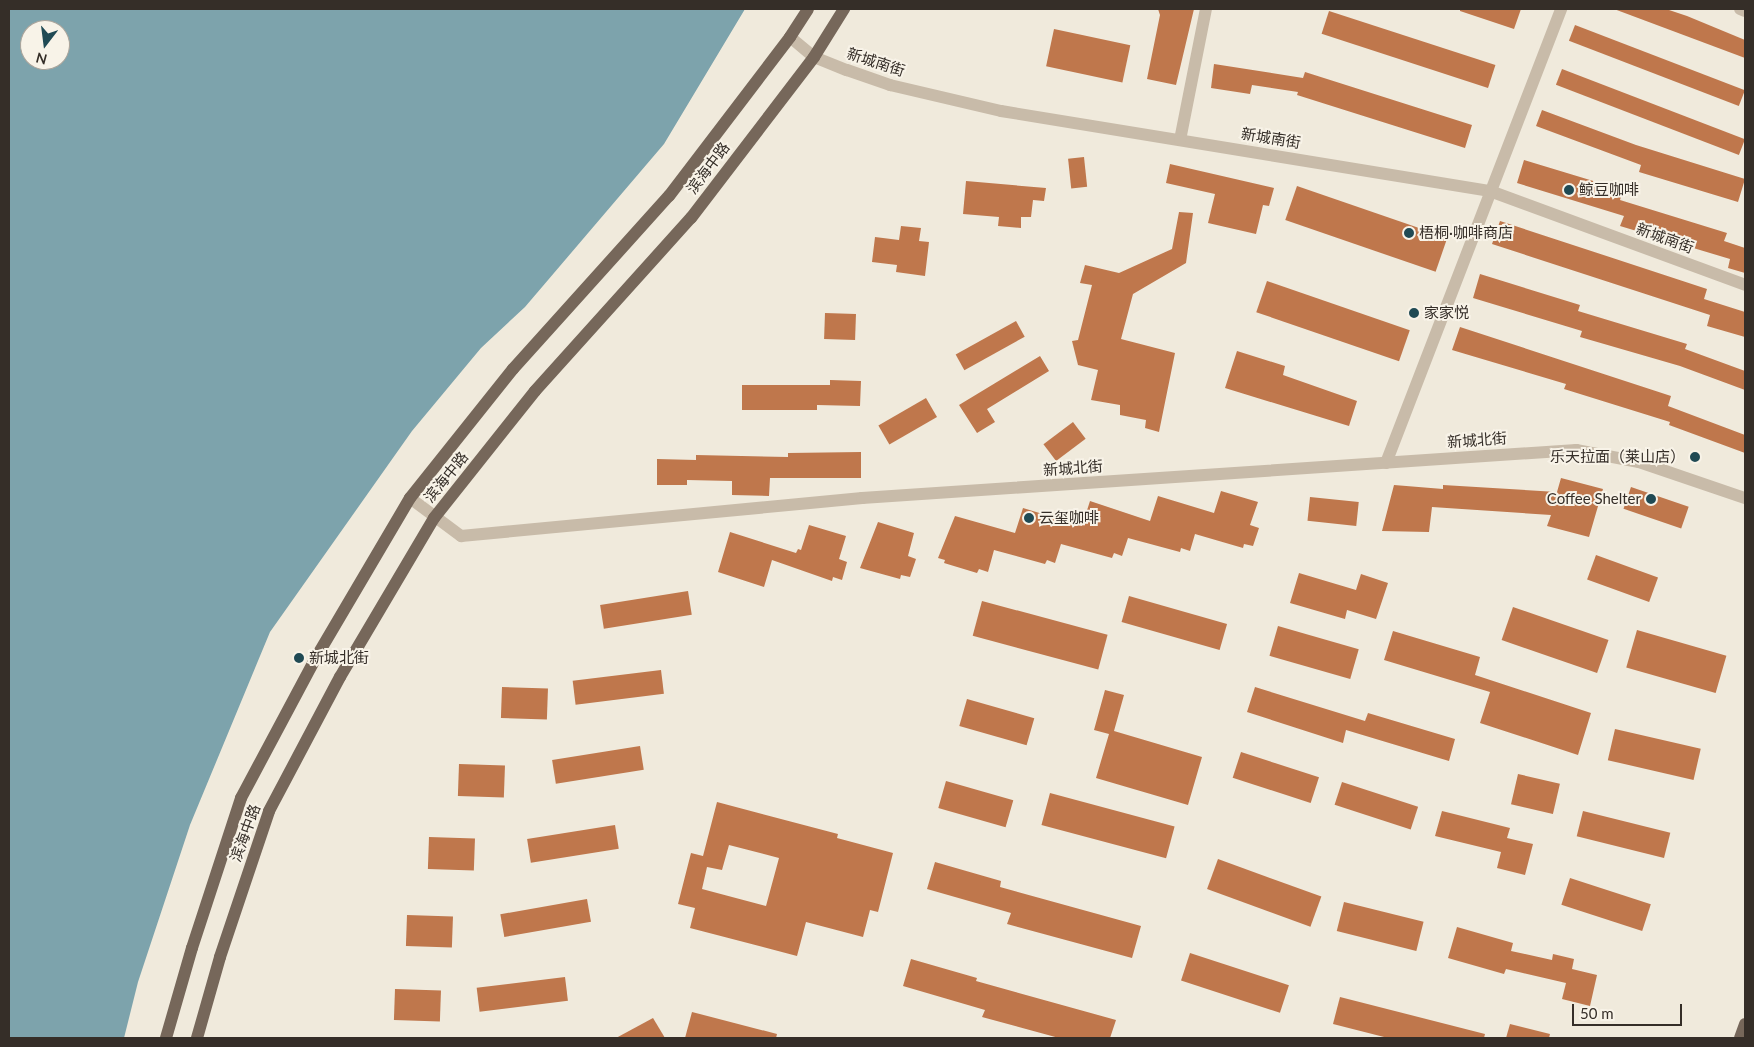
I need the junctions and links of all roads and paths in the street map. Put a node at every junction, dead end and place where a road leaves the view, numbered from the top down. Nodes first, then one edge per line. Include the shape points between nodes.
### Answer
1 (808, 9) edge
2 (844, 9) edge
3 (1206, 9) edge
4 (1561, 9) edge
5 (1740, 9) edge
6 (1745, 11) edge
7 (790, 37) junction
8 (814, 56) junction
9 (1180, 140) junction
10 (1490, 190) junction
11 (1745, 285) edge
12 (1386, 463) junction
13 (410, 498) junction
14 (1745, 498) edge
15 (434, 518) junction
16 (1745, 1024) edge
17 (166, 1038) edge
18 (197, 1038) edge
19 (1740, 1038) edge

1 - 7 main road, 滨海中路
2 - 8 main road, 滨海中路
3 - 9 street
4 - 10 street
5 - 6 street
7 - 8 street, 新城南街
7 - 13 main road, 滨海中路 via 668,196 513,369
8 - 9 street, 新城南街 via 890,85 1001,111
8 - 15 main road, 滨海中路 via 690,218 535,391
9 - 10 street, 新城南街
10 - 11 street, 新城南街
10 - 12 street
12 - 14 street, 新城北街 via 1576,450 1638,462
12 - 15 street, 新城北街 via 862,498 461,536
13 - 15 street, 新城北街
13 - 17 main road, 滨海中路 via 314,661 242,798
15 - 18 main road, 滨海中路 via 340,677 269,811 220,957
16 - 19 main road

